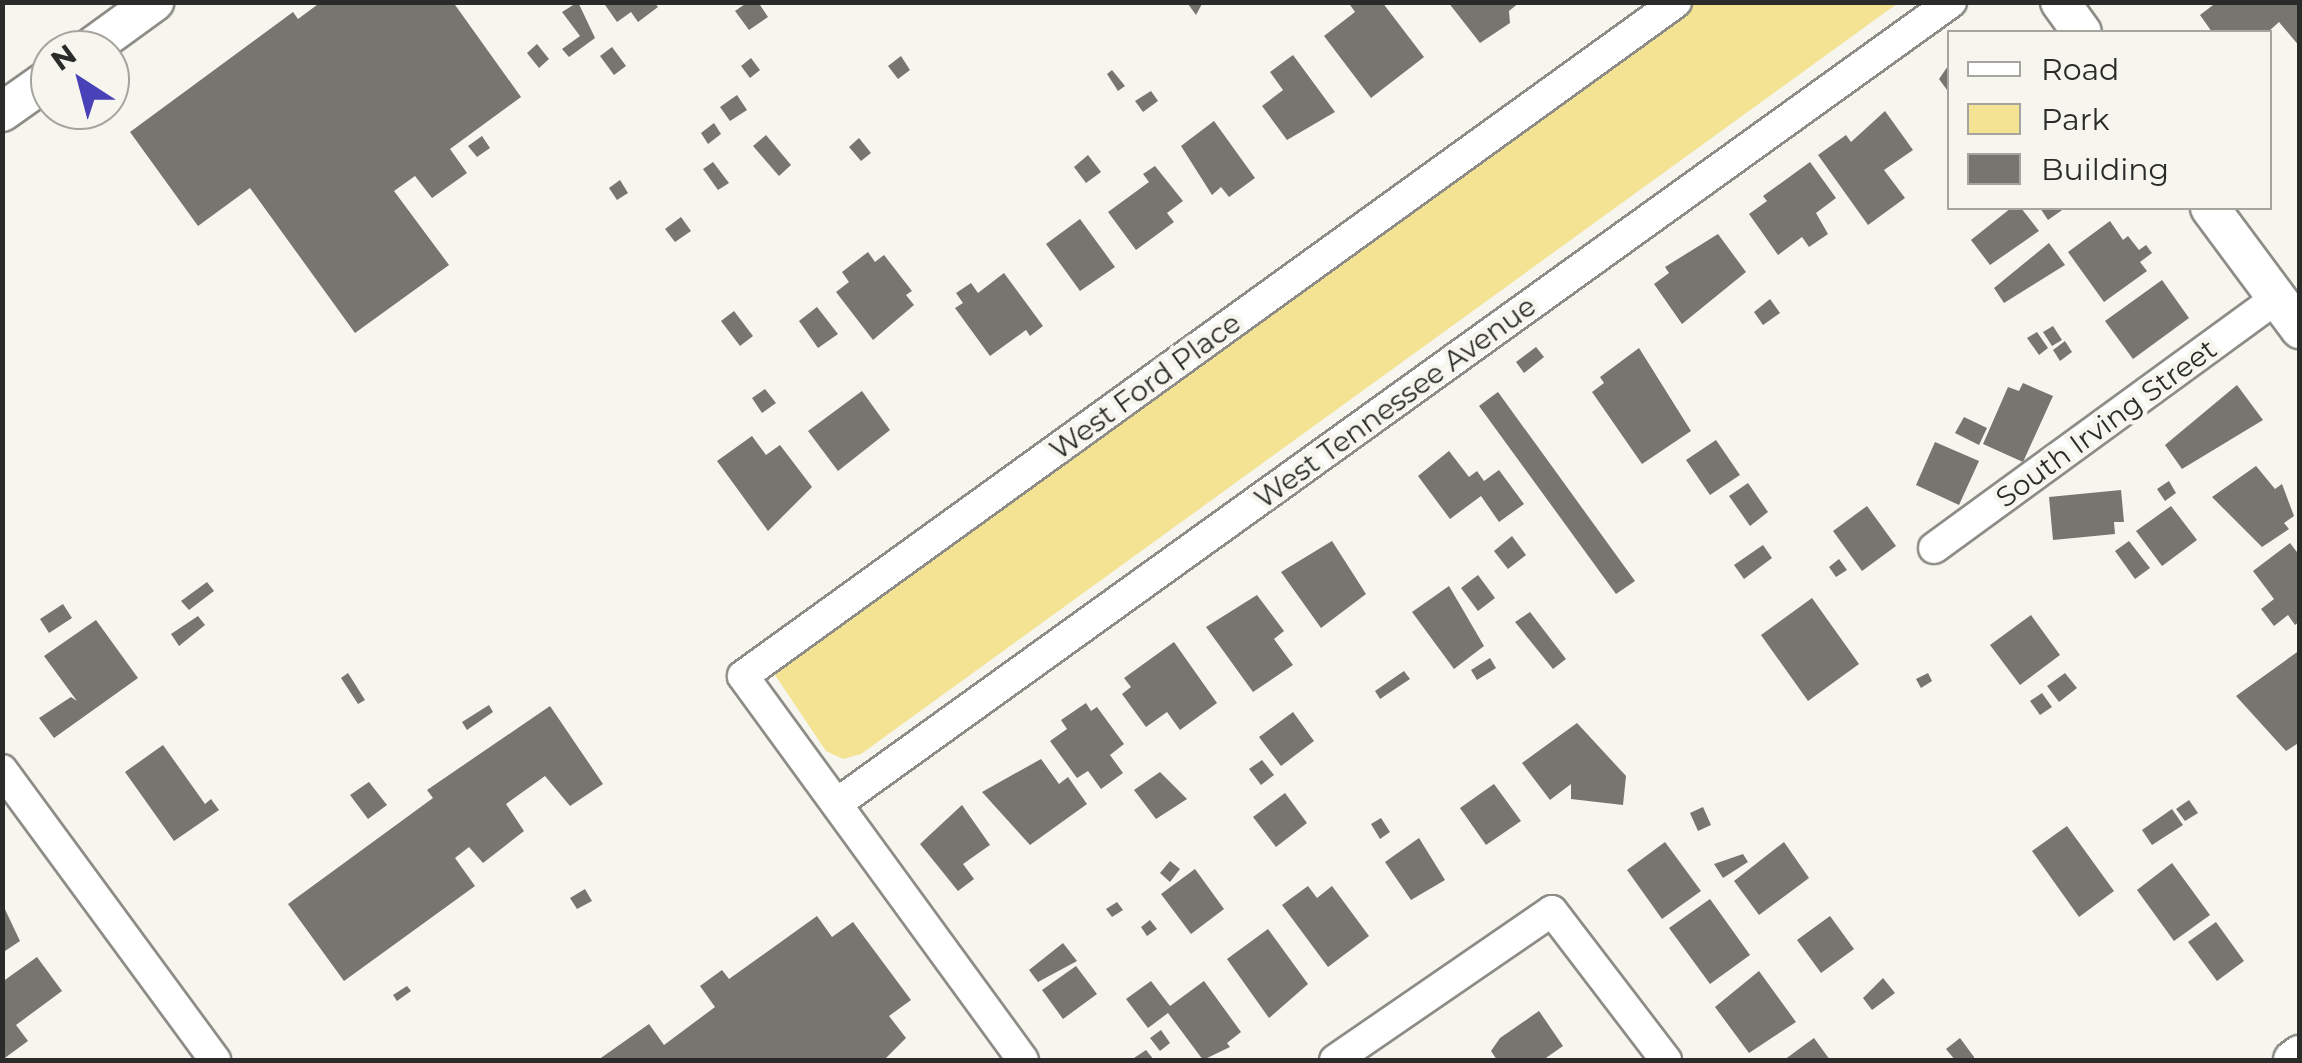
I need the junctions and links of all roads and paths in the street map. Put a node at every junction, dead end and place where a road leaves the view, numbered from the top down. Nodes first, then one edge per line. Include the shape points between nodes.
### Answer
1 (154, 2) edge
2 (1676, 2) edge
3 (1951, 2) edge
4 (2060, 2) edge
5 (116, 30) edge
6 (2081, 30) edge
7 (30, 92) edge
8 (2, 112) edge
9 (2211, 210) edge
10 (2277, 298) junction
11 (2300, 329) edge
12 (1934, 548) dead end
13 (2, 770) edge
14 (838, 802) junction
15 (2300, 1055) edge
16 (215, 1060) edge
17 (1024, 1060) edge
18 (1336, 1060) edge
19 (1666, 1060) edge
20 (2292, 1060) edge

1 - 5 street
2 - 14 street, West Ford Place via 742,676
3 - 14 street, West Tennessee Avenue
4 - 6 street
7 - 8 street
9 - 10 street
10 - 11 street
10 - 12 street, South Irving Street
13 - 16 street
14 - 17 street
15 - 20 street
18 - 19 street via 1552,911

